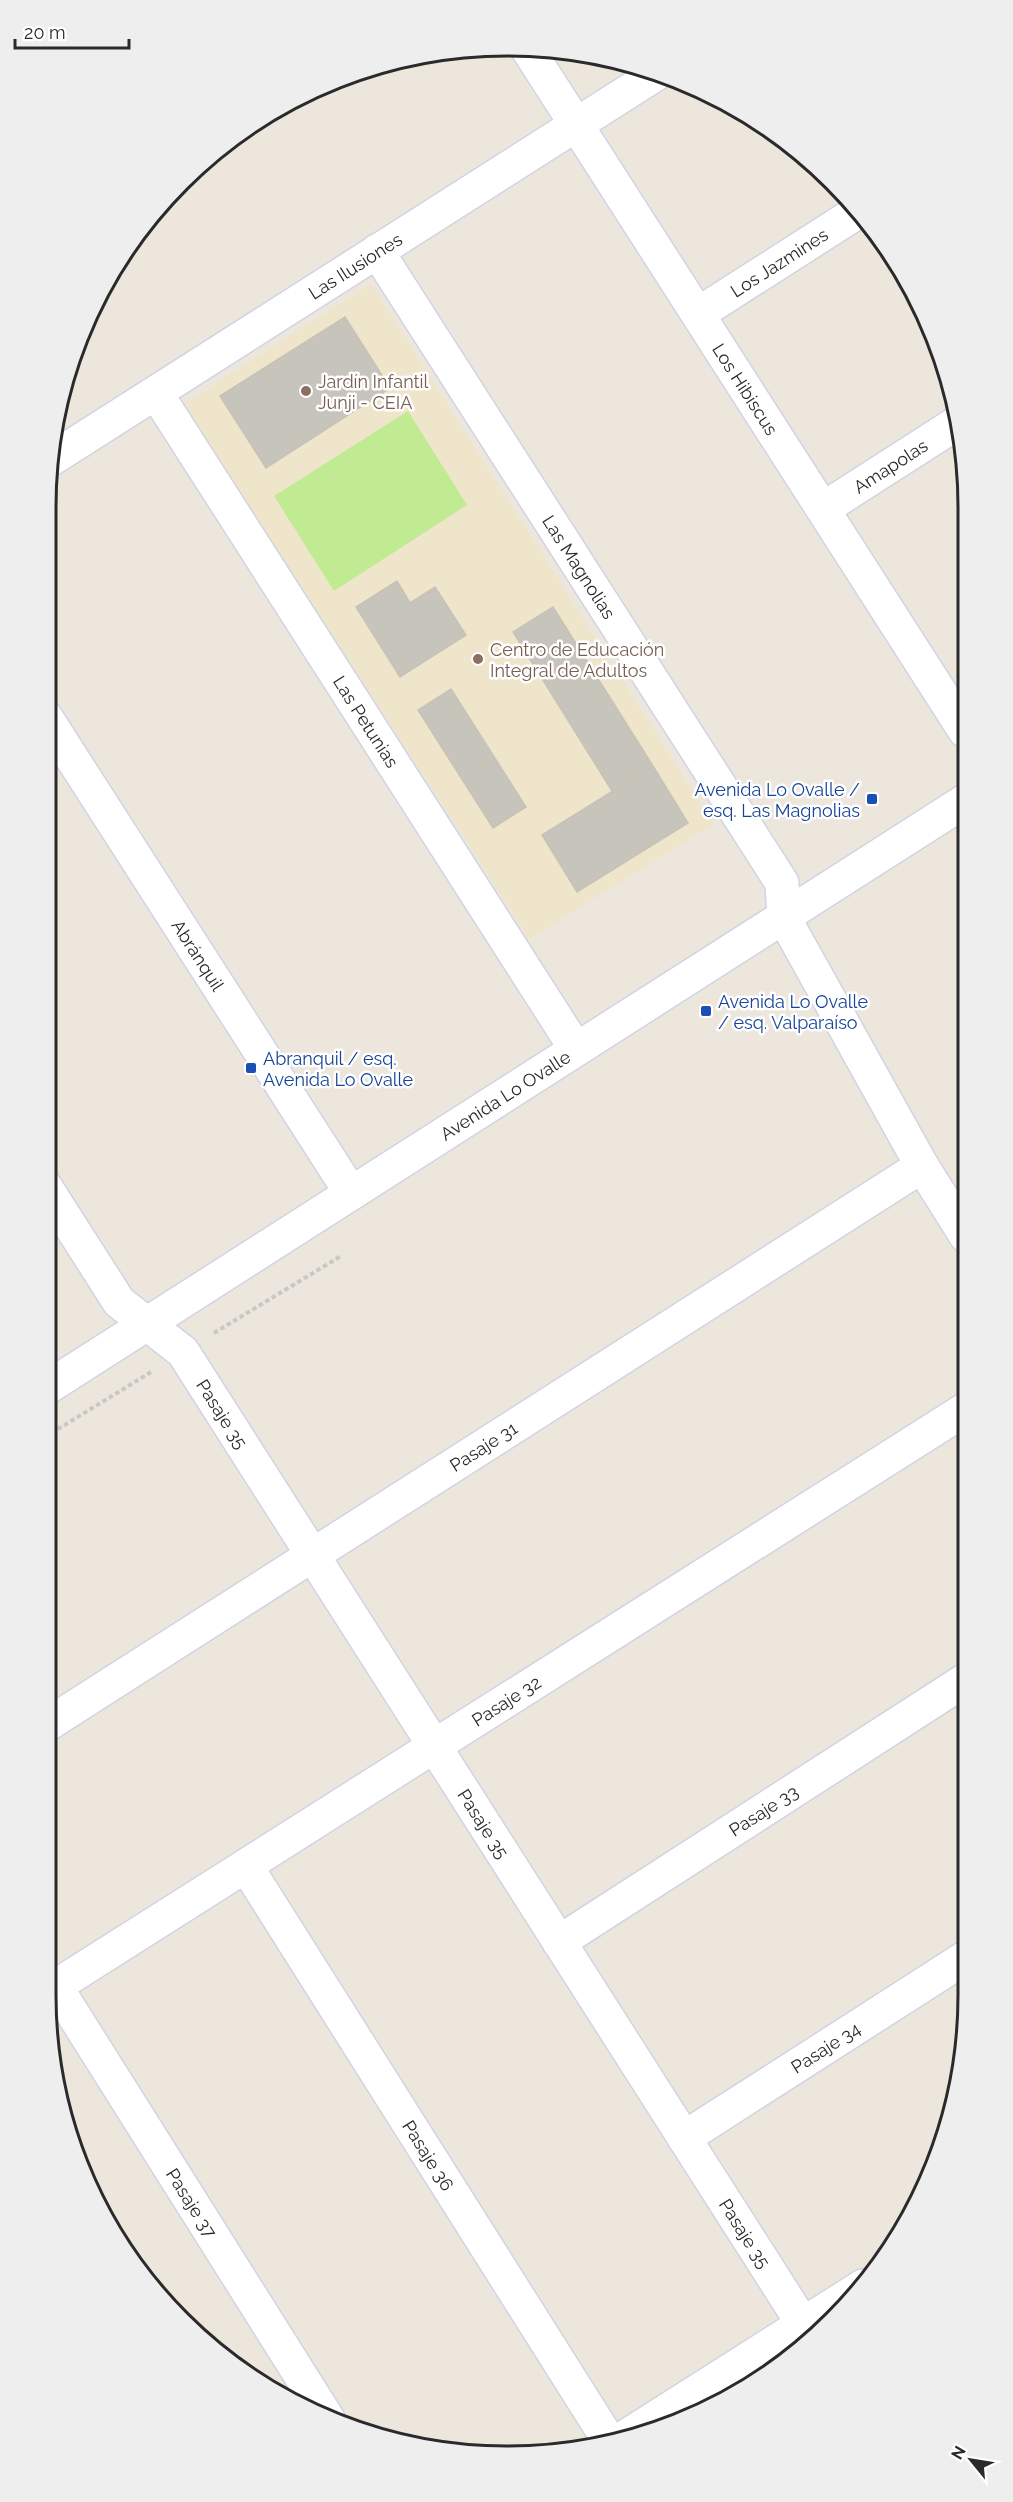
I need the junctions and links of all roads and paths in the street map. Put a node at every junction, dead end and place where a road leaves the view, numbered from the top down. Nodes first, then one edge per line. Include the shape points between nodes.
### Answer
1 (532, 56) edge
2 (649, 78) edge
3 (576, 124) junction
4 (851, 216) edge
5 (377, 251) junction
6 (698, 314) junction
7 (156, 393) junction
8 (950, 427) edge
9 (58, 455) edge
10 (823, 508) junction
11 (958, 720) edge
12 (56, 733) edge
13 (958, 806) edge
14 (784, 918) junction
15 (576, 1049) junction
16 (922, 1166) junction
17 (351, 1193) junction
18 (56, 1203) edge
19 (958, 1223) edge
20 (147, 1324) junction
21 (56, 1382) edge
22 (958, 1414) edge
23 (313, 1555) junction
24 (958, 1685) edge
25 (56, 1719) edge
26 (435, 1746) junction
27 (246, 1866) junction
28 (559, 1942) junction
29 (958, 1962) edge
30 (56, 1986) edge
31 (56, 1999) edge
32 (684, 2138) junction
33 (821, 2318) edge
34 (807, 2329) edge
35 (319, 2405) edge
36 (648, 2424) edge
37 (605, 2435) edge

1 - 3 street, Los Hibiscus
2 - 3 street, Las Ilusiones
3 - 5 street, Las Ilusiones
3 - 6 street, Los Hibiscus
4 - 6 street, Los Jazmines
5 - 7 street, Las Ilusiones
5 - 14 street, Las Magnolias via 782,884
6 - 10 street, Los Hibiscus
7 - 9 street, Las Ilusiones
7 - 15 street, Las Petunias
8 - 10 street, Amapolas
10 - 11 street, Los Hibiscus
12 - 17 street, Abránquil
13 - 14 street, Avenida Lo Ovalle
14 - 15 street, Avenida Lo Ovalle
14 - 16 street
15 - 17 street, Avenida Lo Ovalle
16 - 19 street
16 - 23 street, Pasaje 31
17 - 20 street, Avenida Lo Ovalle
18 - 20 street, Pasaje 35 via 119,1302
20 - 21 street, Avenida Lo Ovalle
20 - 23 street, Pasaje 35 via 183,1352
22 - 26 street, Pasaje 32
23 - 25 street, Pasaje 31
23 - 26 street, Pasaje 35
24 - 28 street, Pasaje 33
26 - 27 street, Pasaje 32
26 - 28 street, Pasaje 35
27 - 30 street, Pasaje 32
27 - 37 street, Pasaje 36
28 - 32 street, Pasaje 35
29 - 32 street, Pasaje 34
31 - 35 street, Pasaje 37
32 - 34 street, Pasaje 35
33 - 34 street
34 - 36 street

